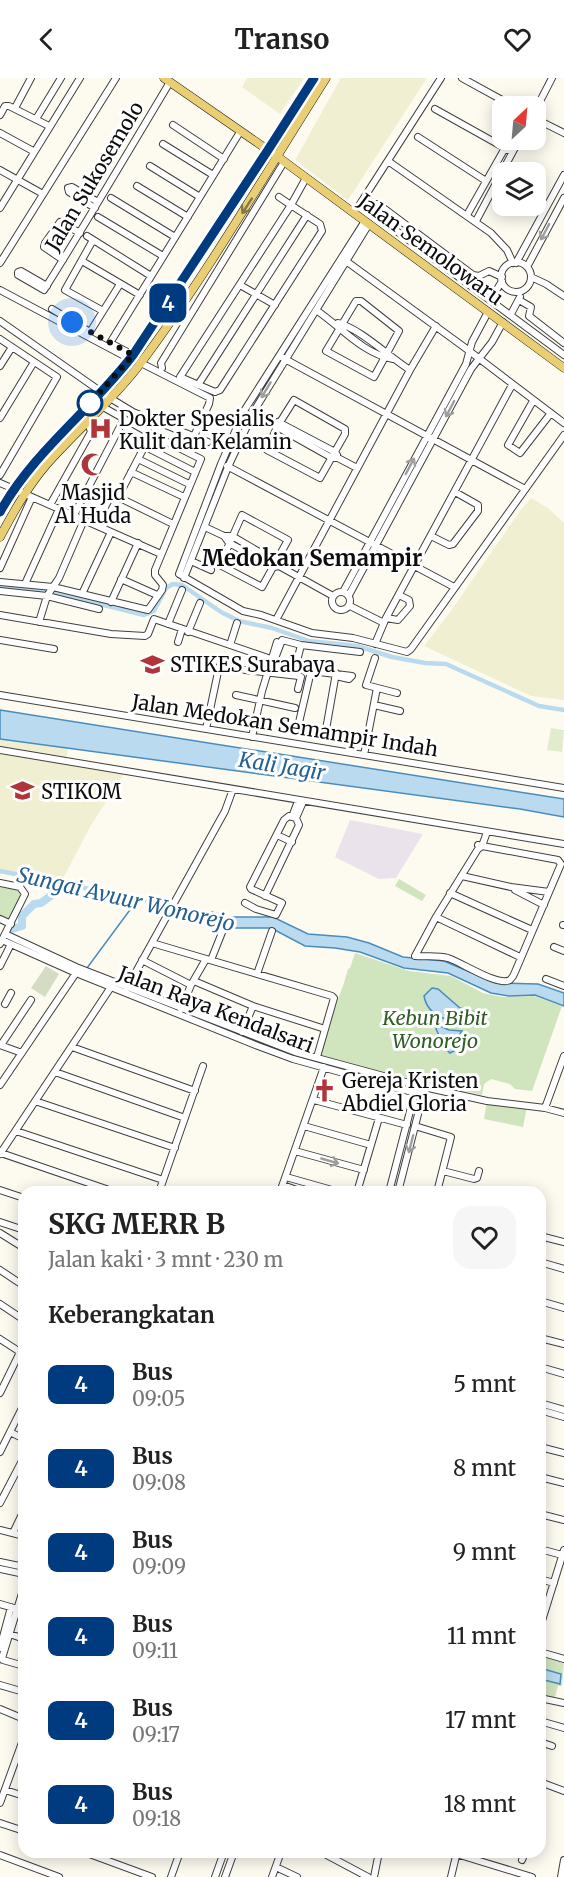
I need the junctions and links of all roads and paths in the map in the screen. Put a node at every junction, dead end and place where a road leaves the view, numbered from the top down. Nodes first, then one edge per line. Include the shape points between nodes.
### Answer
1 (22, 78) edge
2 (61, 78) edge
3 (80, 78) edge
4 (116, 78) edge
5 (314, 78) edge
6 (326, 78) edge
7 (441, 78) edge
8 (462, 78) edge
9 (549, 79) edge
10 (30, 80) edge
11 (167, 80) edge
12 (495, 96) edge
13 (542, 96) edge
14 (15, 108) junction
15 (435, 109) dead end
16 (0, 115) edge
17 (36, 119) junction
18 (546, 123) edge
19 (173, 125) dead end
20 (50, 126) junction
21 (240, 132) junction
22 (564, 133) edge
23 (0, 134) edge
24 (418, 137) dead end
25 (492, 141) edge
26 (163, 144) dead end
27 (268, 150) junction
28 (509, 150) joint
29 (33, 151) junction
30 (224, 159) junction
31 (281, 159) junction
32 (388, 161) junction
33 (150, 166) dead end
34 (0, 170) edge
35 (213, 175) junction
36 (564, 175) edge
37 (306, 178) junction
38 (18, 179) junction
39 (486, 181) junction
40 (137, 186) dead end
41 (43, 194) junction
42 (200, 197) junction
43 (279, 197) dead end
44 (111, 198) dead end
45 (564, 198) edge
46 (291, 205) junction
47 (0, 207) edge
48 (369, 210) junction
49 (307, 215) junction
50 (467, 215) junction
51 (188, 216) junction
52 (98, 217) dead end
53 (476, 221) junction
54 (367, 223) junction
55 (87, 236) junction
56 (175, 237) junction
57 (402, 241) junction
58 (350, 249) junction
59 (163, 256) junction
60 (63, 260) junction
61 (81, 261) junction
62 (346, 261) junction
63 (0, 263) edge
64 (515, 263) junction
65 (207, 264) junction
66 (527, 267) junction
67 (219, 271) junction
68 (151, 276) junction
69 (185, 277) junction
70 (531, 277) junction
71 (502, 279) junction
72 (195, 282) junction
73 (120, 284) junction
74 (58, 285) dead end
75 (240, 285) junction
76 (46, 286) dead end
77 (65, 288) junction
78 (0, 290) edge
79 (176, 291) junction
80 (522, 291) junction
81 (256, 294) junction
82 (140, 295) junction
83 (564, 296) edge
84 (186, 297) junction
85 (491, 299) junction
86 (519, 300) junction
87 (275, 305) junction
88 (52, 309) dead end
89 (316, 310) junction
90 (103, 311) junction
91 (488, 312) junction
92 (512, 314) junction
93 (0, 321) edge
94 (503, 322) junction
95 (340, 326) junction
96 (436, 326) junction
97 (90, 332) junction
98 (0, 339) edge
99 (110, 343) junction
100 (564, 343) edge
101 (12, 346) junction
102 (469, 351) junction
103 (278, 355) junction
104 (386, 355) junction
105 (131, 357) junction
106 (285, 358) junction
107 (479, 358) junction
108 (34, 362) junction
109 (563, 362) edge
110 (141, 363) junction
111 (0, 366) edge
112 (64, 366) junction
113 (162, 368) dead end
114 (410, 370) junction
115 (57, 378) junction
116 (198, 385) junction
117 (512, 385) junction
118 (101, 392) junction
119 (110, 398) junction
120 (533, 401) junction
121 (103, 407) junction
122 (254, 411) junction
123 (550, 413) junction
124 (387, 414) junction
125 (0, 418) edge
126 (124, 419) junction
127 (88, 422) junction
128 (276, 423) junction
129 (564, 423) edge
130 (151, 434) junction
131 (426, 435) junction
132 (564, 435) edge
133 (194, 436) junction
134 (433, 440) junction
135 (208, 442) dead end
136 (144, 446) junction
137 (335, 456) junction
138 (138, 459) junction
139 (471, 460) junction
140 (221, 464) junction
141 (228, 467) junction
142 (357, 468) junction
143 (131, 472) junction
144 (195, 472) junction
145 (0, 475) edge
146 (189, 484) junction
147 (1, 486) edge
148 (13, 489) junction
149 (525, 489) junction
150 (454, 492) junction
151 (28, 495) junction
152 (118, 497) junction
153 (184, 497) junction
154 (50, 505) junction
155 (59, 509) junction
156 (0, 512) edge
157 (74, 515) junction
158 (84, 520) junction
159 (330, 521) junction
160 (173, 524) junction
161 (205, 527) junction
162 (102, 528) junction
163 (111, 532) junction
164 (431, 536) junction
165 (0, 537) edge
166 (231, 539) junction
167 (138, 543) junction
168 (372, 544) junction
169 (161, 554) junction
170 (191, 561) junction
171 (277, 565) junction
172 (414, 566) junction
173 (0, 568) edge
174 (212, 570) dead end
175 (300, 577) junction
176 (184, 578) junction
177 (121, 579) junction
178 (0, 582) edge
179 (26, 584) junction
180 (454, 587) junction
181 (182, 590) dead end
182 (0, 591) edge
183 (50, 591) junction
184 (346, 593) junction
185 (82, 594) junction
186 (158, 595) junction
187 (399, 595) junction
188 (333, 596) junction
189 (111, 602) junction
190 (200, 603) dead end
191 (350, 606) junction
192 (99, 609) dead end
193 (0, 615) edge
194 (276, 620) junction
195 (385, 620) junction
196 (39, 622) junction
197 (237, 623) dead end
198 (168, 624) junction
199 (185, 631) junction
200 (0, 640) edge
201 (178, 642) dead end
202 (277, 642) dead end
203 (375, 644) junction
204 (230, 645) junction
205 (301, 645) junction
206 (54, 649) dead end
207 (360, 652) dead end
208 (375, 658) dead end
209 (273, 660) junction
210 (219, 667) dead end
211 (245, 670) dead end
212 (310, 671) junction
213 (267, 673) junction
214 (336, 675) junction
215 (352, 676) dead end
216 (377, 688) junction
217 (298, 689) dead end
218 (397, 693) dead end
219 (0, 695) edge
220 (236, 695) dead end
221 (259, 700) junction
222 (374, 705) junction
223 (295, 708) dead end
224 (400, 711) dead end
225 (206, 729) junction
226 (325, 735) junction
227 (252, 737) junction
228 (322, 748) junction
229 (0, 750) edge
230 (364, 756) junction
231 (564, 788) edge
232 (233, 789) junction
233 (300, 801) junction
234 (294, 817) junction
235 (484, 831) junction
236 (276, 835) junction
237 (292, 842) junction
238 (564, 844) edge
239 (480, 847) junction
240 (462, 876) junction
241 (0, 883) edge
242 (511, 888) junction
243 (549, 892) junction
244 (450, 893) junction
245 (265, 896) junction
246 (245, 903) dead end
247 (544, 905) junction
248 (436, 917) junction
249 (0, 919) edge
250 (10, 924) junction
251 (223, 930) dead end
252 (532, 930) junction
253 (272, 931) dead end
254 (2, 939) edge
255 (152, 943) junction
256 (11, 944) junction
257 (554, 947) dead end
258 (564, 951) edge
259 (520, 957) junction
260 (142, 960) junction
261 (209, 960) junction
262 (62, 965) junction
263 (0, 966) edge
264 (82, 972) junction
265 (257, 974) junction
266 (546, 979) dead end
267 (193, 983) junction
268 (564, 986) edge
269 (111, 987) junction
270 (127, 988) junction
271 (10, 993) dead end
272 (31, 1000) dead end
273 (5, 1004) edge
274 (253, 1006) junction
275 (181, 1009) junction
276 (325, 1029) junction
277 (242, 1032) junction
278 (1, 1045) edge
279 (72, 1047) junction
280 (22, 1053) junction
281 (564, 1056) edge
282 (317, 1057) junction
283 (308, 1059) junction
284 (204, 1066) dead end
285 (324, 1067) junction
286 (55, 1072) junction
287 (561, 1074) edge
288 (0, 1085) edge
289 (417, 1085) junction
290 (195, 1091) junction
291 (424, 1091) junction
292 (415, 1093) junction
293 (314, 1100) junction
294 (35, 1101) junction
295 (545, 1108) junction
296 (564, 1113) edge
297 (185, 1118) junction
298 (379, 1118) junction
299 (407, 1125) junction
300 (304, 1126) junction
301 (415, 1126) junction
302 (16, 1131) junction
303 (371, 1145) junction
304 (175, 1148) junction
305 (296, 1151) junction
306 (0, 1154) edge
307 (364, 1170) junction
308 (443, 1171) junction
309 (479, 1171) dead end
310 (286, 1177) junction
311 (163, 1180) junction
312 (97, 1186) edge
313 (161, 1186) edge
314 (283, 1186) edge
315 (318, 1186) edge
316 (359, 1186) edge
317 (391, 1186) edge
318 (400, 1186) edge
319 (439, 1186) edge
320 (0, 1190) edge
321 (18, 1196) edge
322 (0, 1222) edge
323 (18, 1228) edge
324 (0, 1233) edge
325 (546, 1238) edge
326 (564, 1242) edge
327 (18, 1244) edge
328 (546, 1264) edge
329 (564, 1269) edge
330 (0, 1270) edge
331 (18, 1282) edge
332 (546, 1303) edge
333 (0, 1304) edge
334 (564, 1308) edge
335 (18, 1316) edge
336 (0, 1339) edge
337 (546, 1340) edge
338 (564, 1344) edge
339 (18, 1351) edge
340 (18, 1355) edge
341 (546, 1369) edge
342 (564, 1374) edge
343 (3, 1378) edge
344 (0, 1393) edge
345 (546, 1405) edge
346 (564, 1410) edge
347 (546, 1412) edge
348 (564, 1417) edge
349 (18, 1418) edge
350 (10, 1432) junction
351 (18, 1436) edge
352 (546, 1448) edge
353 (0, 1452) edge
354 (564, 1453) edge
355 (18, 1468) edge
356 (546, 1478) edge
357 (564, 1483) edge
358 (0, 1503) edge
359 (546, 1516) edge
360 (564, 1520) edge
361 (18, 1523) edge
362 (0, 1530) edge
363 (13, 1533) junction
364 (18, 1534) edge
365 (546, 1550) edge
366 (563, 1553) edge
367 (0, 1562) edge
368 (18, 1566) edge
369 (0, 1569) edge
370 (18, 1573) edge
371 (546, 1581) edge
372 (554, 1583) junction
373 (0, 1604) edge
374 (546, 1605) edge
375 (17, 1609) edge
376 (10, 1634) junction
377 (18, 1637) edge
378 (0, 1648) edge
379 (546, 1654) edge
380 (564, 1659) edge
381 (1, 1661) edge
382 (18, 1665) edge
383 (0, 1685) edge
384 (18, 1690) edge
385 (546, 1699) edge
386 (564, 1703) edge
387 (0, 1709) edge
388 (18, 1716) edge
389 (546, 1723) edge
390 (564, 1728) edge
391 (546, 1744) edge
392 (552, 1746) dead end
393 (18, 1754) edge
394 (16, 1760) joint
395 (546, 1784) edge
396 (5, 1790) junction
397 (564, 1791) edge
398 (18, 1794) edge
399 (0, 1803) edge
400 (0, 1822) edge
401 (18, 1829) edge
402 (0, 1855) edge
403 (100, 1858) edge
404 (177, 1858) edge
405 (222, 1858) edge
406 (232, 1858) edge
407 (279, 1858) edge
408 (333, 1858) edge
409 (378, 1858) edge
410 (453, 1858) edge
411 (470, 1858) edge
412 (564, 1860) edge
413 (276, 1867) junction
414 (59, 1877) edge
415 (152, 1877) edge
416 (171, 1877) edge
417 (215, 1877) edge
418 (225, 1877) edge
419 (272, 1877) edge
420 (297, 1877) edge
421 (369, 1877) edge
422 (374, 1877) edge
423 (451, 1877) edge
424 (530, 1877) edge
425 (561, 1877) edge

1 - 10 street
2 - 17 street
3 - 20 street
4 - 41 street
5 - 27 main road
6 - 31 main road
7 - 32 street
8 - 12 street
9 - 13 street
10 - 14 street
11 - 21 main road, Jalan Semolowaru
11 - 55 street, Jalan Sukosemolo via 97,205
14 - 16 street via 6,105
14 - 17 street
15 - 25 street
17 - 20 street
18 - 22 street
19 - 30 street
20 - 29 street
21 - 27 main road, Jalan Semolowaru
21 - 30 street
23 - 29 street
24 - 39 street
26 - 35 street
27 - 31 main road, Jalan Semolowaru
27 - 69 main road
28 - 39 street
28 - 53 street
29 - 38 street
30 - 35 street
31 - 37 main road, Jalan Semolowaru
31 -> 65 main road
31 - 67 street
32 - 48 street via 361,200 361,205
32 - 50 street
33 - 42 street
34 - 38 street
35 - 42 street
36 - 64 street
37 - 46 street
37 - 54 main road, Jalan Semolowaru
38 - 41 street
38 - 47 street
39 - 50 street
40 - 51 street
41 - 63 street
42 - 51 street
43 - 46 street
44 - 56 street
45 -> 66 street
46 - 49 street
46 - 75 street
48 - 57 street
48 - 71 street via 378,204 473,275 489,271
49 - 81 street
49 - 87 street via 320,224 321,231
50 - 53 street
51 - 56 street
52 - 59 street
53 - 64 street via 501,242
54 - 57 main road, Jalan Semolowaru
54 - 58 street
55 - 60 street, Jalan Sukosemolo
55 - 60 street via 60,222 44,245
55 - 61 street
55 - 68 street
56 - 59 street
57 - 85 street
57 - 91 main road, Jalan Semolowaru
58 - 62 street
58 - 103 street
59 - 68 street
60 - 76 street, Jalan Sukosemolo
61 - 73 street
61 - 77 street
62 - 89 street
62 - 96 street
64 - 66 street
64 - 71 street via 504,270
65 - 67 street
65 - 72 main road
66 - 70 street
67 - 113 street
68 - 82 street
69 - 72 main road
69 - 79 main road
70 - 80 street via 529,286
70 - 83 street
71 - 80 street via 510,290
71 - 85 street
72 - 84 main road
73 - 82 street
73 - 90 street
74 - 77 street
75 - 81 street
75 - 116 street via 180,377
77 - 90 street
78 - 105 street
79 - 84 main road via 183,291
79 - 105 main road
80 - 86 street
81 - 87 street
81 - 116 street
82 - 99 street
84 - 110 main road
85 - 92 street
86 - 92 street
86 - 100 street via 531,306 530,317
87 - 116 street via 218,392
88 - 97 street
89 - 95 street
89 - 106 street
90 - 97 street
91 - 94 main road, Jalan Semolowaru
91 - 102 street
92 - 109 street
93 - 112 street
94 - 107 street
94 - 109 main road, Jalan Semolowaru
95 - 104 street
95 - 104 street via 355,302 360,302 398,330
95 - 104 street via 326,349 328,353 373,377
96 - 102 street
96 - 114 street
97 - 99 street
98 - 101 street
99 - 105 street
101 - 108 street
101 - 111 street
102 - 107 street
102 - 131 street via 466,364
103 - 106 street
103 - 140 street via 244,411
104 - 114 street
105 - 118 main road
106 -> 122 street
106 - 124 street
107 - 117 street
107 -> 134 street
108 - 115 street
108 - 125 street
110 - 119 main road
110 - 133 street via 211,399
112 - 115 street
112 - 118 street
114 - 124 street
115 - 145 street
117 - 120 street
117 - 139 street
118 - 119 street
118 - 148 main road via 42,452
119 - 121 main road
119 - 133 street
120 - 123 street
120 - 123 street via 509,447 521,452
121 - 126 street
121 - 127 main road
122 - 128 street
122 - 141 street
123 - 129 street
124 - 131 street
124 - 142 street
126 - 130 street
126 - 157 street
127 - 151 main road via 47,464
127 - 154 street via 91,432
128 - 137 street
128 - 137 street via 267,450 270,452 319,478
128 - 137 street via 291,402 297,402 344,428
130 - 136 street
130 - 144 street via 201,459
131 - 134 street
168 -> 131 street
132 - 149 street
133 - 135 street
134 - 139 street
134 - 168 street
136 - 138 street
136 - 144 street
137 - 142 street
138 - 143 street
138 - 146 street
139 - 149 street
139 - 150 street
140 - 141 street
140 - 176 street via 179,572
141 - 159 street
141 - 161 street
142 - 159 street
143 - 152 street
143 - 153 street
144 - 146 street
146 - 153 street
147 - 148 street
148 - 151 street
148 - 156 main road
149 - 180 street
150 - 164 street
150 - 164 street via 478,505 478,511 453,544
151 - 154 street
151 - 165 main road
151 - 173 street
152 - 160 street
152 - 162 street
153 - 160 street
154 - 155 street
155 - 157 street
155 - 179 street
157 - 158 street
158 - 162 street
158 - 183 street
159 - 168 street
159 - 175 street
160 - 169 street
161 - 166 street
161 - 170 street
162 - 163 street
163 - 167 street
163 - 185 street
164 - 172 street
166 - 171 street
166 - 171 street via 221,567 262,587
166 - 171 street via 242,515 287,538
167 - 169 street
167 - 177 street
168 - 172 street
168 - 184 street
169 - 186 street via 154,573 164,586
170 - 174 street
170 - 176 street
171 - 175 street
172 - 180 street
172 - 187 street
175 - 188 street
175 - 194 street
176 - 194 street via 243,611
177 - 186 street
177 - 189 street
178 - 179 street
179 - 183 street
180 - 203 street via 407,652
181 - 198 street
182 - 183 street
183 - 185 street
183 - 192 street
183 - 196 street
184 - 188 street
184 - 191 street
185 - 189 street
186 - 189 street via 148,610
187 - 195 street
187 - 195 street via 409,600 410,606 398,620
188 - 191 street via 337,609
190 - 199 street
191 - 195 street
193 - 196 street
194 - 203 street via 312,633
195 - 203 street
196 - 198 street via 145,636 154,619
197 - 204 street
198 - 199 street
199 - 201 street
199 - 204 street
200 - 206 street
202 - 209 street
204 - 209 street
205 - 207 street
205 - 209 street via 282,640
205 - 212 street via 295,669
208 - 216 street via 366,684
209 - 213 street
210 - 225 street
211 - 213 street
212 - 214 street
212 - 226 street via 297,731
213 - 217 street via 301,677
213 - 221 street
214 - 215 street
214 - 226 street
216 - 218 street
216 - 222 street
219 - 225 street, Jalan Medokan Semampir Indah
220 - 221 street
221 - 223 street
221 - 227 street
222 - 224 street
222 - 230 street
225 - 227 street, Jalan Medokan Semampir Indah
226 - 228 street
227 - 228 street, Jalan Medokan Semampir Indah
228 - 230 street, Jalan Medokan Semampir Indah
229 - 232 street
230 - 231 street, Jalan Medokan Semampir Indah
232 - 233 street
232 - 255 street via 225,811
233 - 234 street
233 - 235 street
234 - 236 street via 285,819
234 - 237 street via 299,825
235 - 238 street
235 - 239 street
236 - 237 street
236 - 245 street via 250,887
237 - 245 street
239 - 240 street
239 - 243 street via 560,861
240 - 242 street
240 - 244 street
241 - 250 street via 20,887 25,892
242 - 243 street
242 - 247 street
243 - 247 street
244 - 248 street
244 - 252 street
245 - 246 street via 282,903 277,914
247 - 252 street
248 - 259 street
248 - 259 street via 415,956 446,957 504,981 516,972
249 - 250 street
250 - 254 street
251 - 261 street
252 - 259 street
253 - 265 street
254 - 256 street, Jalan Raya Kendalsari
254 - 262 street, Jalan Raya Kendalsari
255 - 260 street
255 - 261 street
256 - 262 street, Jalan Raya Kendalsari
256 - 263 street
257 - 258 street
260 - 267 street
260 - 270 street
261 - 265 street
261 - 267 street
262 - 264 street, Jalan Raya Kendalsari
264 - 269 street, Jalan Raya Kendalsari
264 - 270 street, Jalan Raya Kendalsari
264 - 280 street
265 - 276 street via 332,996
266 - 268 street
267 - 274 street
267 - 275 street
269 - 279 street
269 - 283 street, Jalan Raya Kendalsari via 258,1046
270 - 275 street, Jalan Raya Kendalsari
271 - 273 street
272 - 278 street
274 - 276 street
274 - 277 street
275 - 277 street, Jalan Raya Kendalsari
276 - 282 street
277 - 283 street, Jalan Raya Kendalsari
278 - 280 street
279 - 286 street
279 - 290 street
280 - 288 street
281 - 287 street
282 - 283 street, Jalan Raya Kendalsari
282 - 289 street, Jalan Raya Kendalsari
283 - 285 street, Jalan Raya Kendalsari
284 - 290 street
285 - 292 street, Jalan Raya Kendalsari
285 - 293 street
286 - 294 street
286 - 297 street
287 - 295 street
289 - 291 street, Jalan Raya Kendalsari
289 - 292 street
290 - 297 street
291 - 292 street, Jalan Raya Kendalsari
291 - 295 street
291 - 301 street
292 - 299 street
293 - 298 street
293 - 300 street
294 - 302 street
294 - 304 street
295 - 296 street
297 - 304 street
298 - 299 street
298 - 303 street
299 - 317 street
300 - 303 street
300 - 305 street
301 - 308 street via 451,1137
301 -> 318 street
302 - 306 street
302 - 311 street
303 - 307 street
304 - 311 street
305 -> 307 street
305 - 310 street
306 - 312 street
307 - 316 street
308 - 309 street via 474,1179
308 - 319 street
310 - 314 street
310 - 315 street
311 - 313 street
320 - 321 street
322 - 323 street
324 - 327 street
325 - 326 street
328 - 329 street
330 - 331 street
332 - 334 street
333 - 335 street
336 - 339 street
337 - 338 street
340 - 343 street
341 - 342 street
343 - 344 street
345 - 346 street
347 - 348 street
349 - 350 street
350 - 351 street
350 - 353 street
352 - 354 street
355 - 358 street
356 - 357 street
359 - 360 street
361 - 363 street
362 - 363 street
363 - 364 street
365 - 366 street
366 - 372 street
367 - 368 street
369 - 370 street
371 - 372 street
372 - 374 street
373 - 375 street
375 - 376 street
375 - 378 street
376 - 377 street
376 - 381 street
379 - 380 street
381 - 382 street
383 - 384 street
385 - 386 street
387 - 388 street
389 - 390 street
391 - 392 street
393 - 394 street
394 - 396 street
395 - 397 street
396 - 398 street
396 - 399 street
400 - 401 street
402 - 414 street
403 - 415 street
404 - 416 street
405 - 417 street
406 - 418 street
407 - 413 street
408 - 421 street
409 - 422 street
410 - 423 street
411 - 424 street
412 - 425 street
413 - 419 street
413 - 420 street

